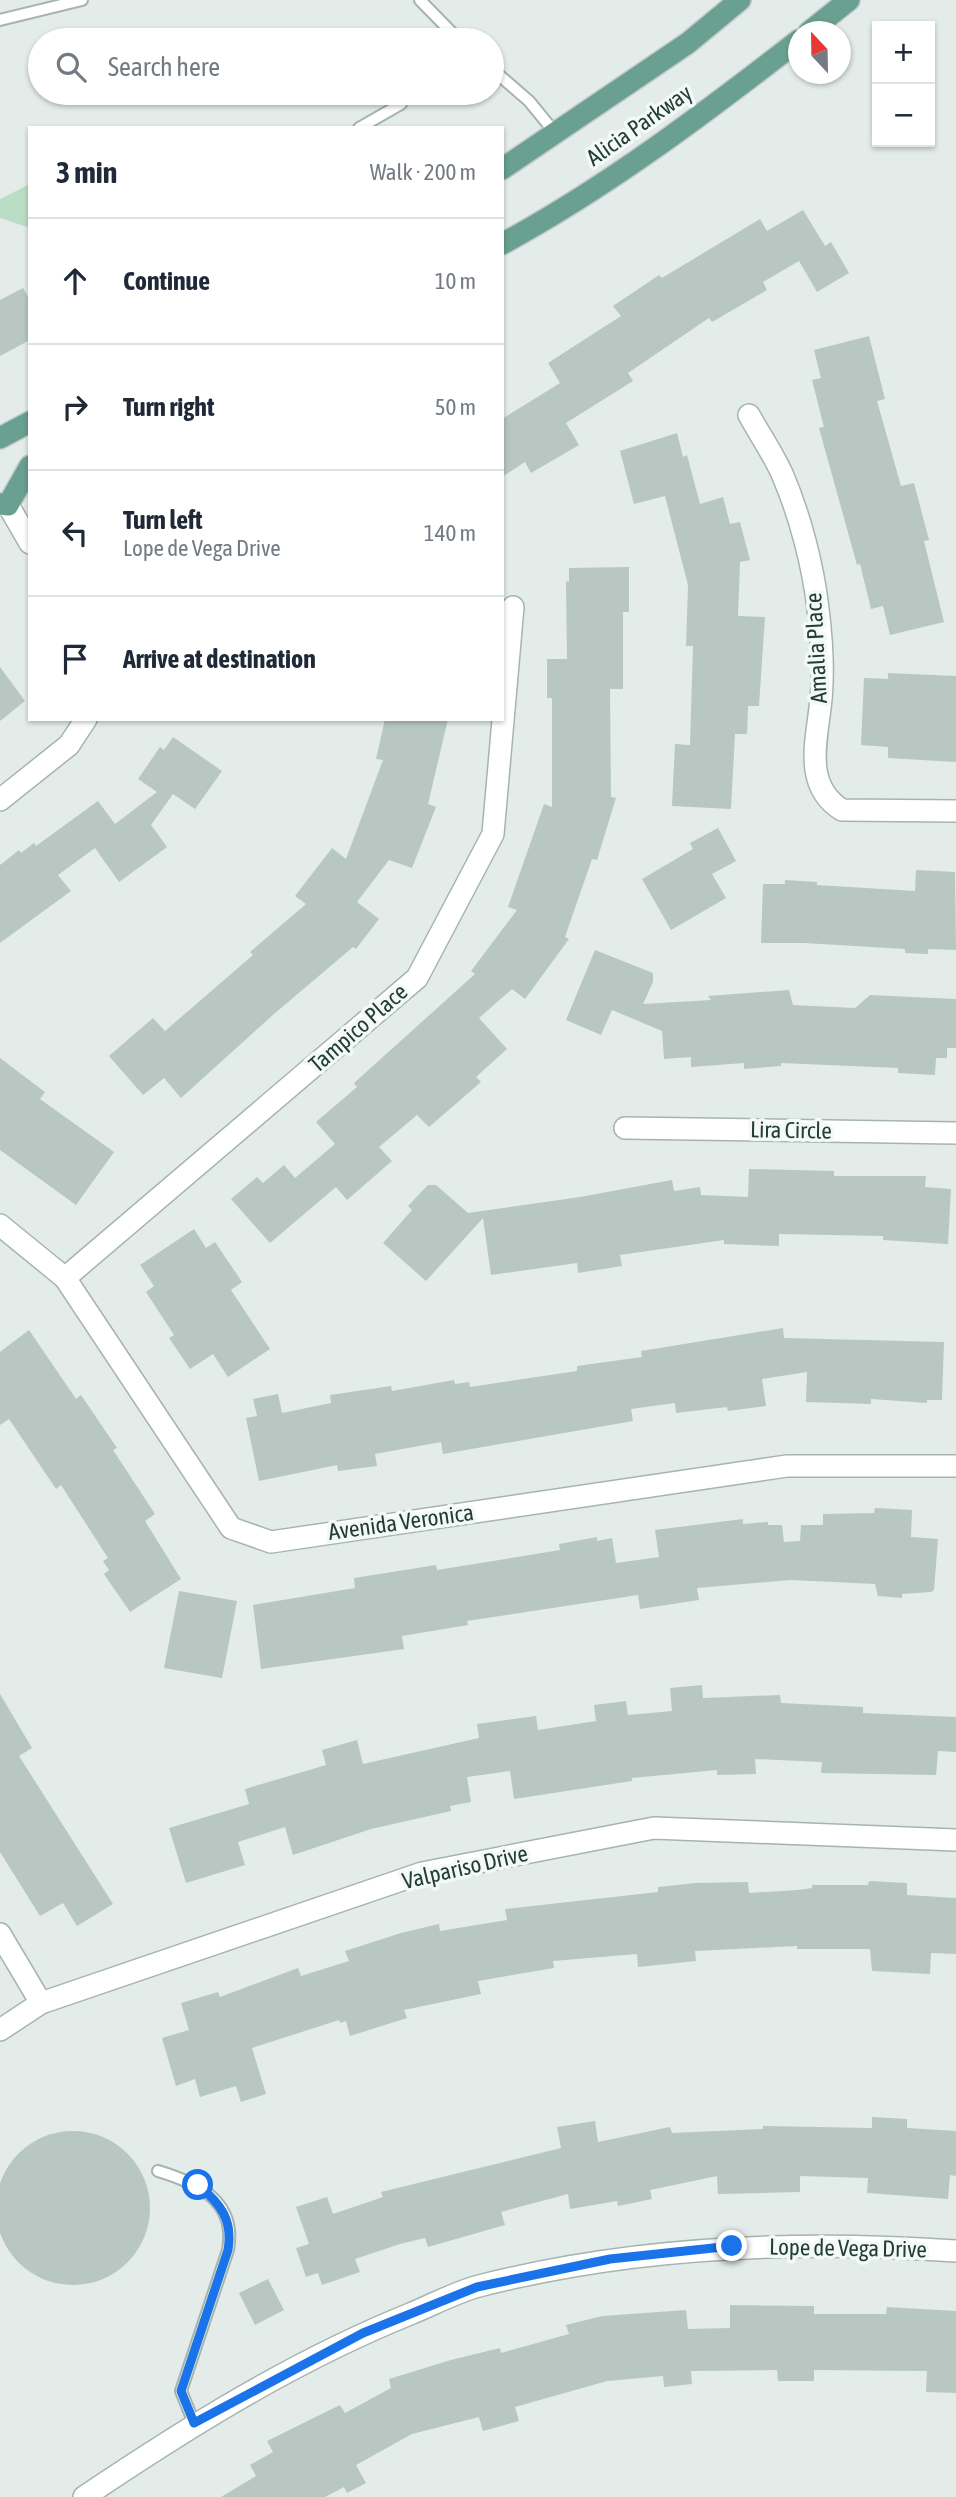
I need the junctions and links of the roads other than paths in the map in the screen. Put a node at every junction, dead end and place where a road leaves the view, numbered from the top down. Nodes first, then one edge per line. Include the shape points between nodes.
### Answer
1 (82, 0) edge
2 (420, 0) edge
3 (740, 0) edge
4 (849, 0) edge
5 (0, 20) edge
6 (823, 21) edge
7 (447, 28) edge
8 (788, 48) edge
9 (504, 79) edge
10 (399, 105) edge
11 (362, 126) edge
12 (556, 134) junction
13 (504, 168) edge
14 (504, 243) edge
15 (750, 415) dead end
16 (28, 423) edge
17 (0, 438) edge
18 (28, 469) edge
19 (28, 495) edge
20 (3, 506) edge
21 (28, 540) edge
22 (513, 607) dead end
23 (504, 709) edge
24 (85, 721) edge
25 (503, 721) edge
26 (0, 800) edge
27 (956, 811) edge
28 (625, 1128) dead end
29 (956, 1133) edge
30 (0, 1224) edge
31 (65, 1278) junction
32 (956, 1466) edge
33 (956, 1840) edge
34 (0, 1934) edge
35 (41, 2003) junction
36 (0, 2030) edge
37 (158, 2171) dead end
38 (956, 2251) edge
39 (194, 2423) junction
40 (84, 2497) edge

1 - 5 lane
2 - 7 lane
3 - 12 main road, Alicia Parkway via 688,43
4 - 6 main road
8 - 14 main road, Alicia Parkway via 555,215
9 - 12 lane
10 - 11 lane
12 - 13 main road, Alicia Parkway
15 - 27 street, Amalia Place via 783,476 805,543 818,608 822,684 814,757 826,800 842,810
16 - 17 main road
18 - 20 main road
19 - 20 main road
20 - 21 street
22 - 23 street, Tampico Place
24 - 26 street via 69,745
25 - 31 street, Tampico Place via 493,834 416,978
28 - 29 street, Lira Circle
30 - 31 street, Avenida Veronica
31 - 32 street, Avenida Veronica via 231,1528 271,1542 786,1466
33 - 35 street, Valpariso Drive via 654,1828 422,1873
34 - 35 street
35 - 36 street, Valpariso Drive
37 - 39 lane via 198,2185 213,2197 231,2233 181,2391
38 - 39 street, Lope de Vega Drive via 732,2246 610,2259 477,2287 363,2333
39 - 40 street, Lope de Vega Drive

